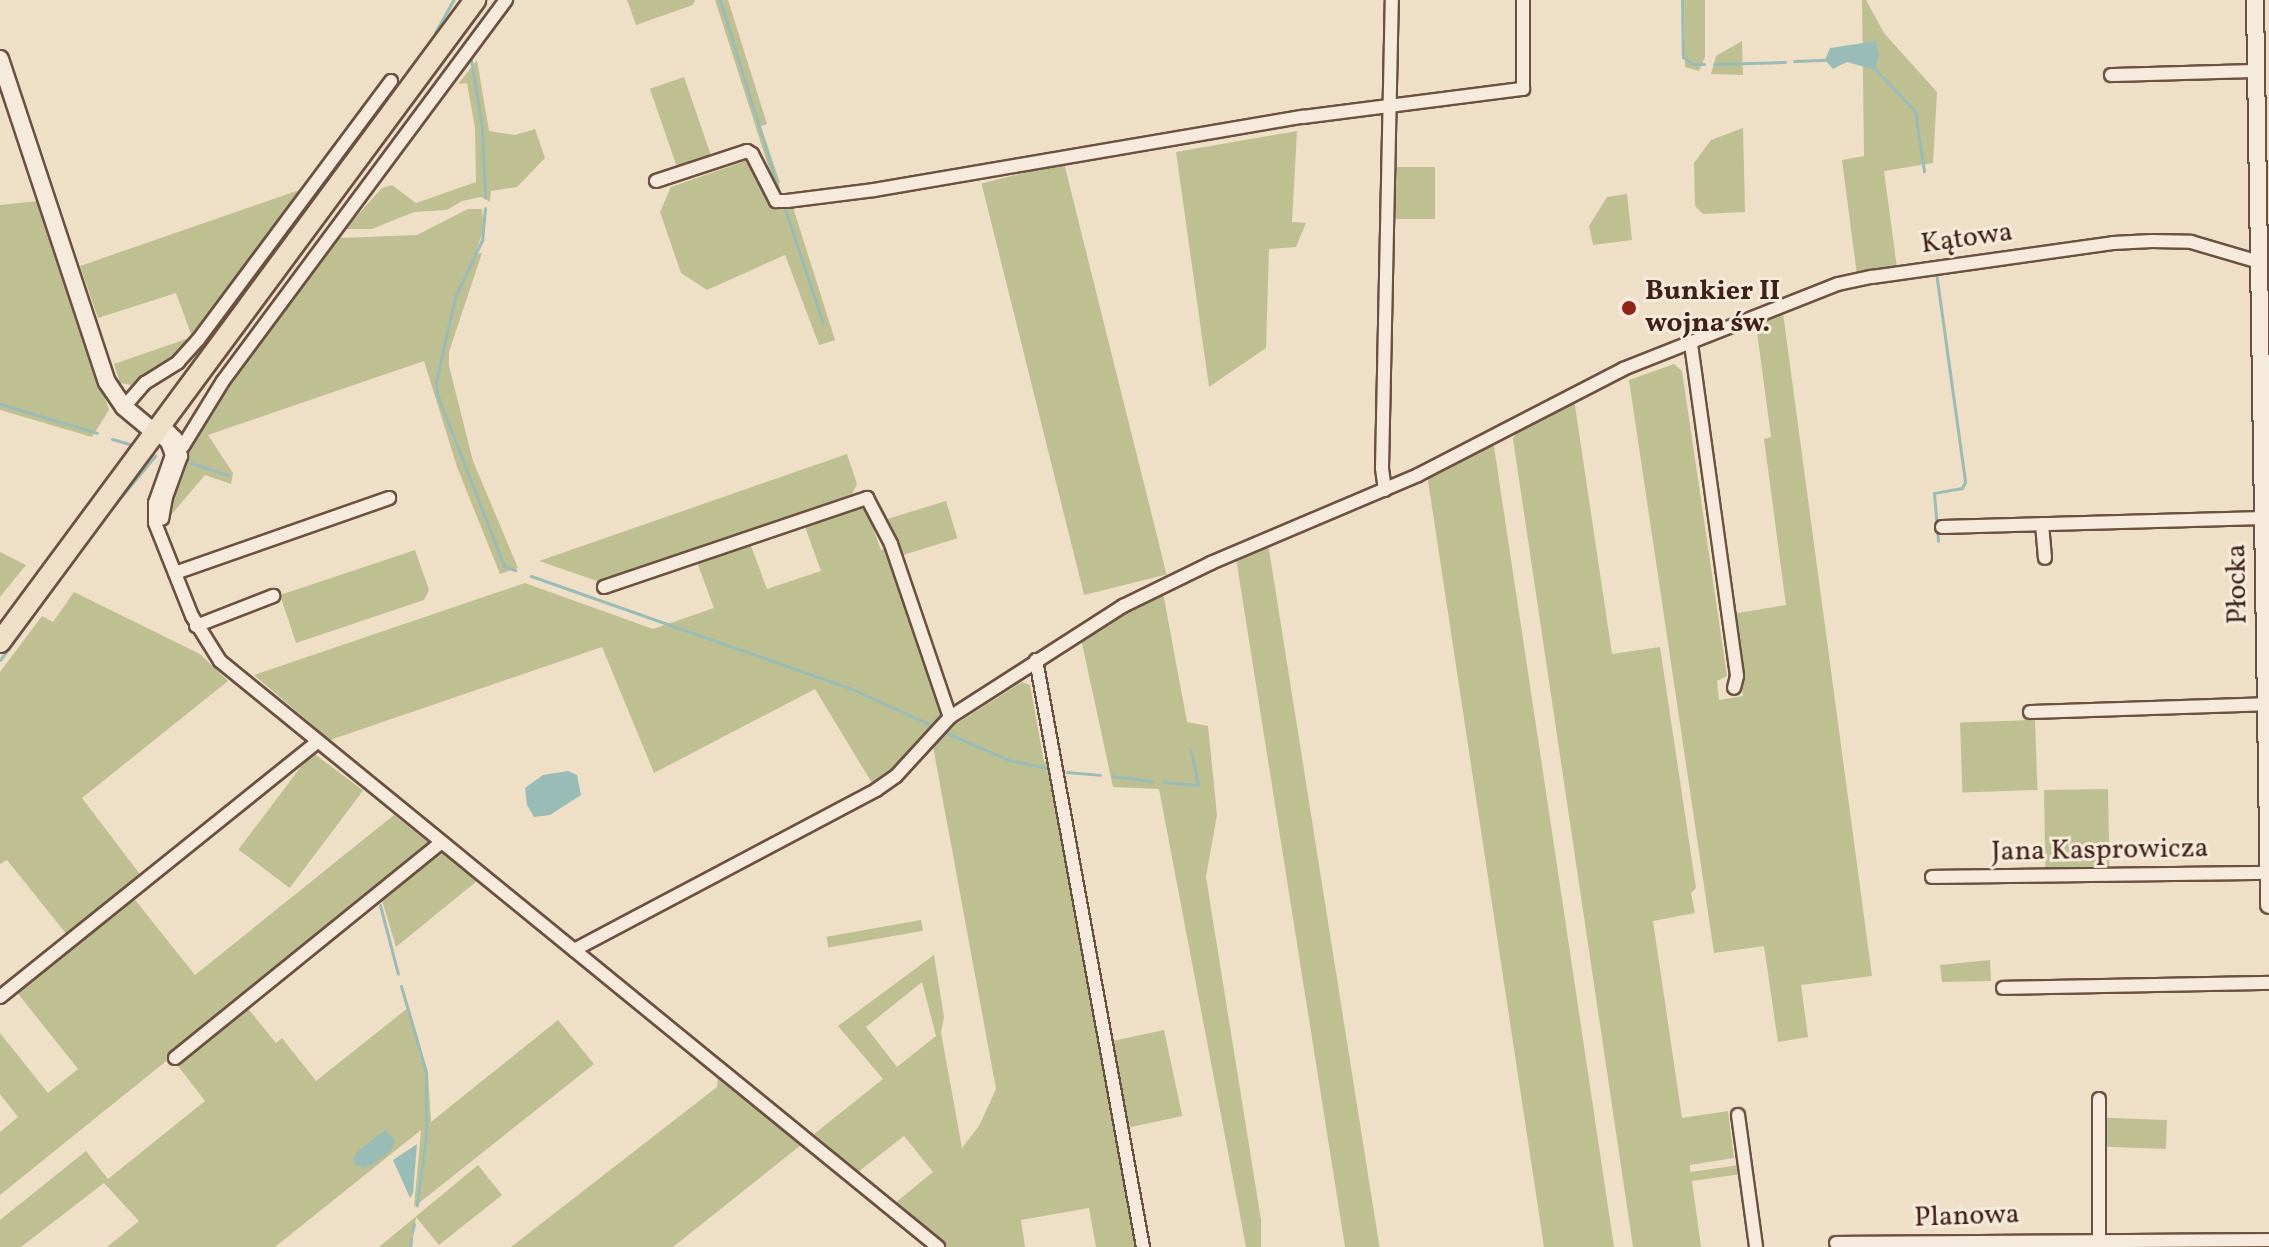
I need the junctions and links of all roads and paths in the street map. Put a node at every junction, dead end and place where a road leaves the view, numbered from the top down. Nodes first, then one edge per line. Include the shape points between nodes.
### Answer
1 (475, 0) edge
2 (506, 0) edge
3 (1392, 0) edge
4 (1523, 0) edge
5 (2255, 0) edge
6 (0, 59) edge
7 (2256, 71) junction
8 (2111, 75) dead end
9 (391, 81) dead end
10 (1390, 104) junction
11 (656, 181) dead end
12 (2259, 262) junction
13 (1691, 344) junction
14 (126, 403) junction
15 (159, 428) junction
16 (176, 451) junction
17 (1385, 490) junction
18 (2266, 497) edge
19 (389, 498) dead end
20 (2263, 518) junction
21 (2042, 524) junction
22 (1942, 527) dead end
23 (2045, 558) dead end
24 (175, 573) junction
25 (604, 587) dead end
26 (273, 596) dead end
27 (196, 626) junction
28 (0, 642) edge
29 (1036, 660) junction
30 (1734, 688) dead end
31 (2266, 704) junction
32 (2030, 712) dead end
33 (950, 717) junction
34 (318, 741) junction
35 (442, 842) junction
36 (2269, 873) edge
37 (1932, 877) dead end
38 (2269, 905) edge
39 (574, 950) junction
40 (2269, 983) edge
41 (2003, 988) dead end
42 (0, 997) edge
43 (175, 1058) dead end
44 (2099, 1099) dead end
45 (1738, 1115) dead end
46 (2099, 1239) junction
47 (2269, 1240) edge
48 (1836, 1243) dead end
49 (938, 1247) edge
50 (1143, 1247) edge
51 (1756, 1247) edge

1 - 15 main road
2 - 16 street
3 - 10 street
4 - 10 street via 1523,89
5 - 7 street, Płocka
6 - 14 street via 104,364
7 - 8 street
7 - 12 street, Płocka
9 - 14 street via 198,340
10 - 11 street via 787,201 776,201 747,151
10 - 17 street
12 - 13 street, Kątowa via 2191,242 2152,241 1872,277 1838,284
12 - 18 street, Płocka
13 - 17 street, Kątowa via 1623,369
13 - 30 street via 1737,676
14 - 15 street
15 - 16 street via 175,435
15 - 28 main road
16 - 24 street via 154,512
17 - 29 street, Kątowa via 1165,583
18 - 20 street, Płocka
19 - 24 street
20 - 21 street
20 - 31 street, Płocka
21 - 22 street
21 - 23 street
24 - 27 street
25 - 33 street via 867,498 891,544
26 - 27 street
27 - 34 street via 228,669
29 - 33 street, Kątowa
29 - 50 street
31 - 32 street
31 - 36 street, Płocka
33 - 39 street, Kątowa via 896,776 876,790
34 - 35 street
34 - 42 street
35 - 39 street
35 - 43 street
36 - 37 street, Jana Kasprowicza
36 - 38 street, Płocka
39 - 49 street
40 - 41 street
44 - 46 street
45 - 51 street
46 - 47 street, Planowa
46 - 48 street, Planowa

